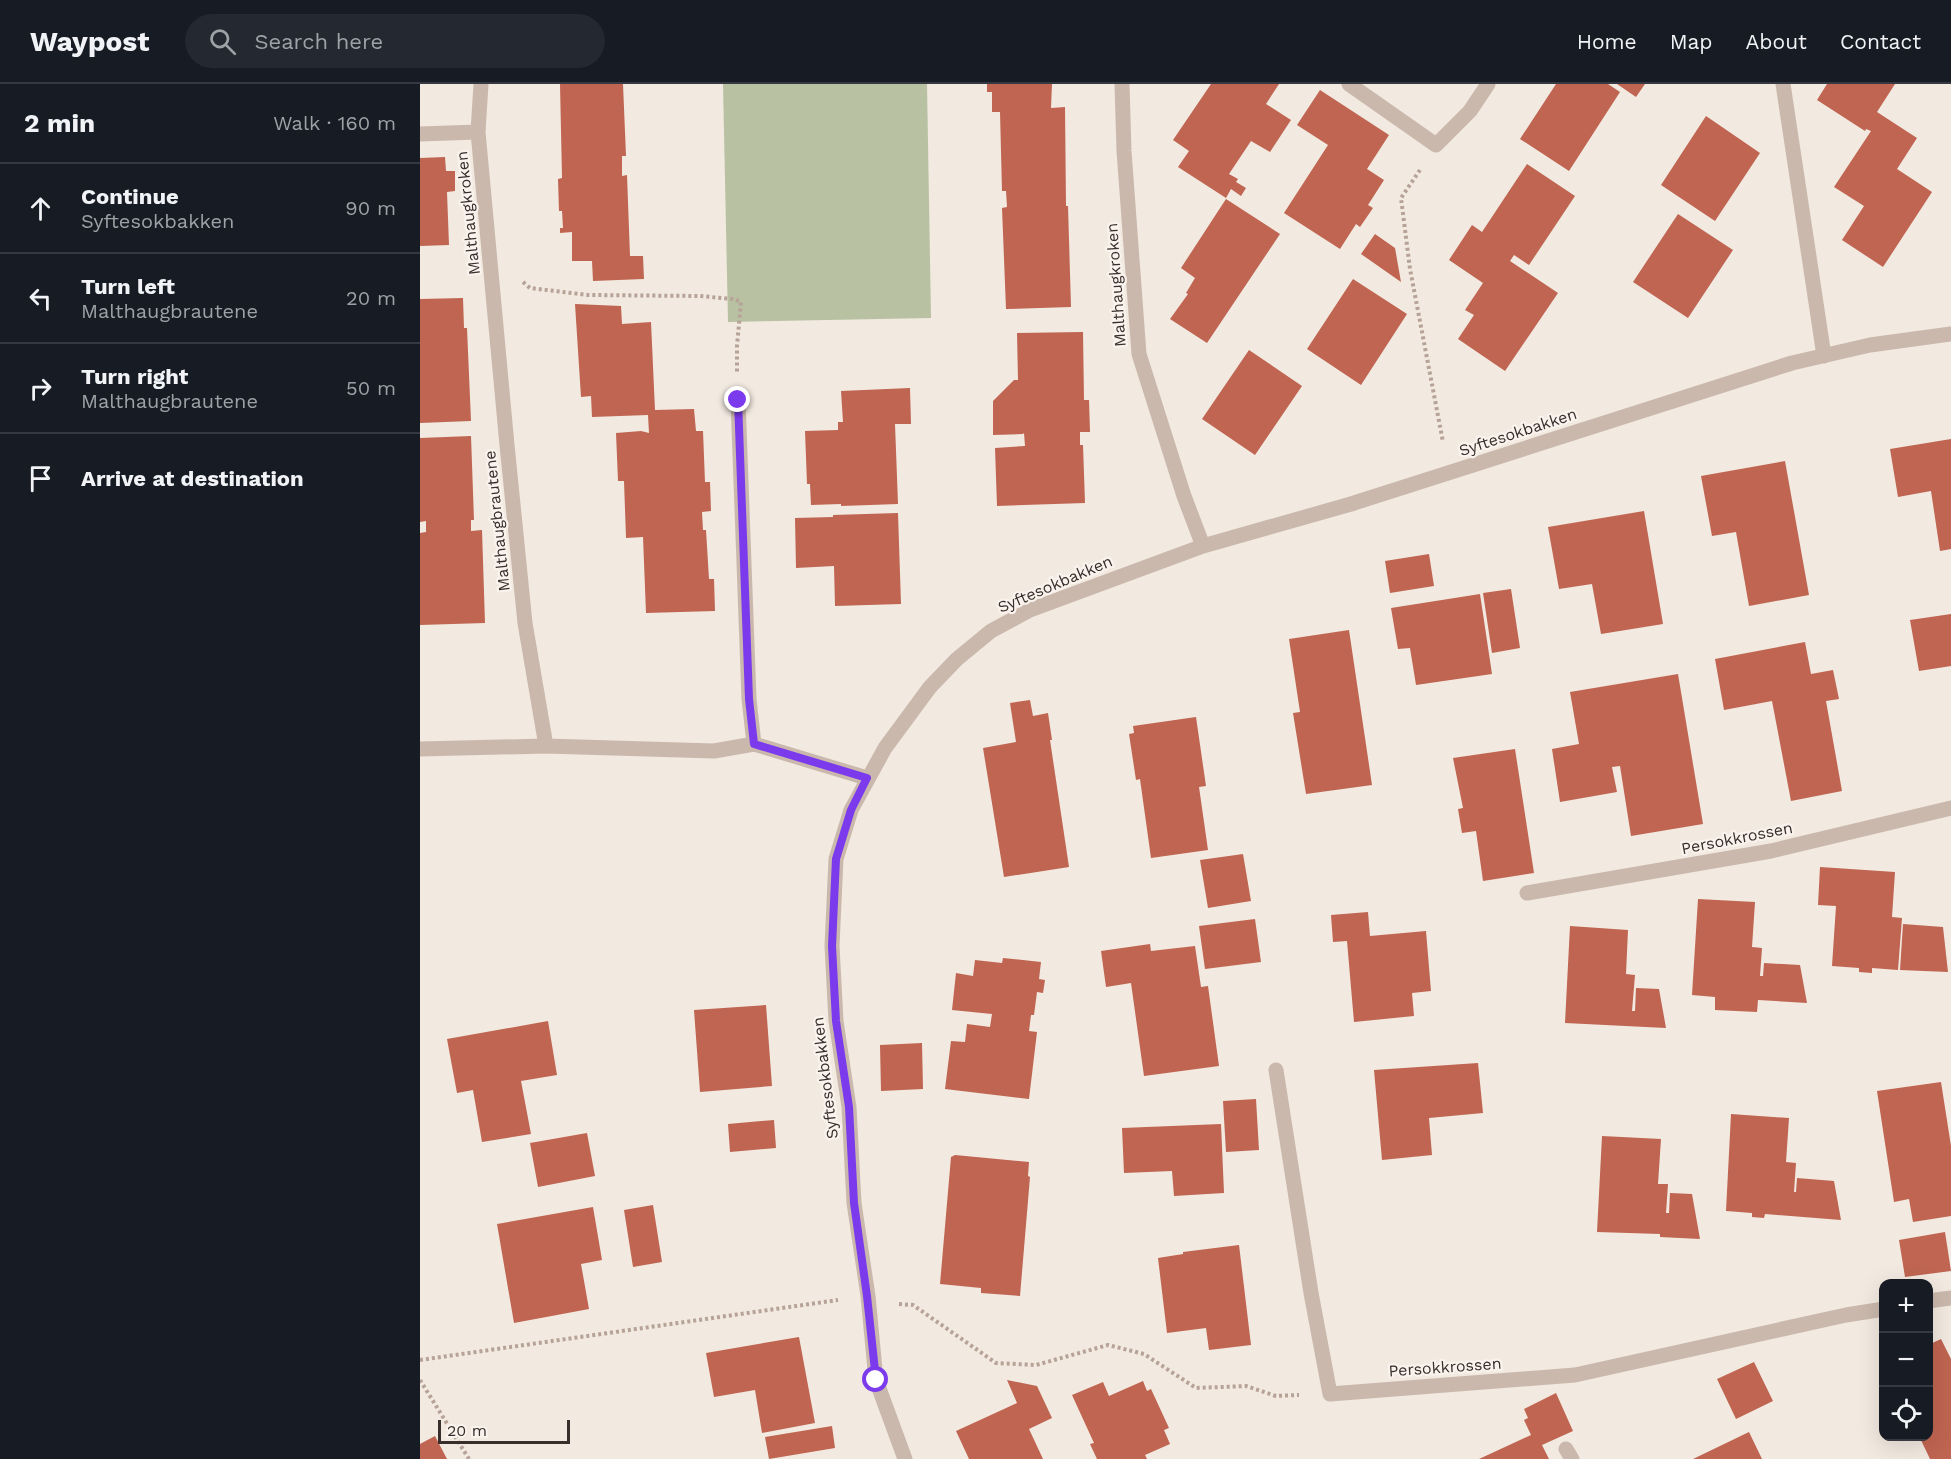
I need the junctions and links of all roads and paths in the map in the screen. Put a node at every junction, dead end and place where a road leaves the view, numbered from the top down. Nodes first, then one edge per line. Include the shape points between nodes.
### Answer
1 (481, 84) edge
2 (1122, 84) edge
3 (1349, 84) edge
4 (1488, 84) edge
5 (1783, 84) edge
6 (478, 132) junction
7 (420, 134) edge
8 (1436, 145) junction
9 (517, 277) dead end
10 (494, 291) joint
11 (1951, 334) edge
12 (1824, 356) junction
13 (738, 400) joint
14 (1449, 473) junction
15 (1203, 546) junction
16 (754, 744) junction
17 (546, 746) junction
18 (420, 749) edge
19 (867, 778) junction
20 (1951, 808) edge
21 (1527, 893) dead end
22 (1276, 1070) dead end
23 (867, 1296) junction
24 (1951, 1298) edge
25 (1933, 1300) edge
26 (913, 1305) dead end
27 (1879, 1310) edge
28 (420, 1360) edge
29 (420, 1380) edge
30 (1330, 1394) junction
31 (469, 1459) edge
32 (904, 1459) edge

1 - 6 street, Malthaugkroken
2 - 15 street, Malthaugkroken via 1139,354
3 - 8 street
4 - 8 street via 1470,111
5 - 12 street
6 - 7 street, Malthaugkroken
6 - 10 street, Malthaugkroken
8 - 14 path via 1401,198 1412,279
9 - 13 path via 530,288 588,295 700,296 741,302
10 - 17 street, Malthaugbrautene via 525,623
11 - 12 street, Syftesokbakken
12 - 14 street, Syftesokbakken
13 - 16 street
14 - 15 street, Syftesokbakken
15 - 19 street, Syftesokbakken via 1030,610 991,631 930,687
16 - 17 street via 714,751
16 - 19 street
17 - 18 street
19 - 23 street, Syftesokbakken via 851,810 836,859 832,946 836,1021 849,1107 854,1203
20 - 21 street, Persokkrossen via 1771,851
22 - 30 street
23 - 28 path
23 - 32 street, Syftesokbakken via 876,1380
24 - 25 street
26 - 30 path via 996,1363 1035,1365 1108,1345 1144,1354 1196,1388 1246,1386 1276,1396
27 - 30 street, Persokkrossen via 1575,1375
29 - 31 path

